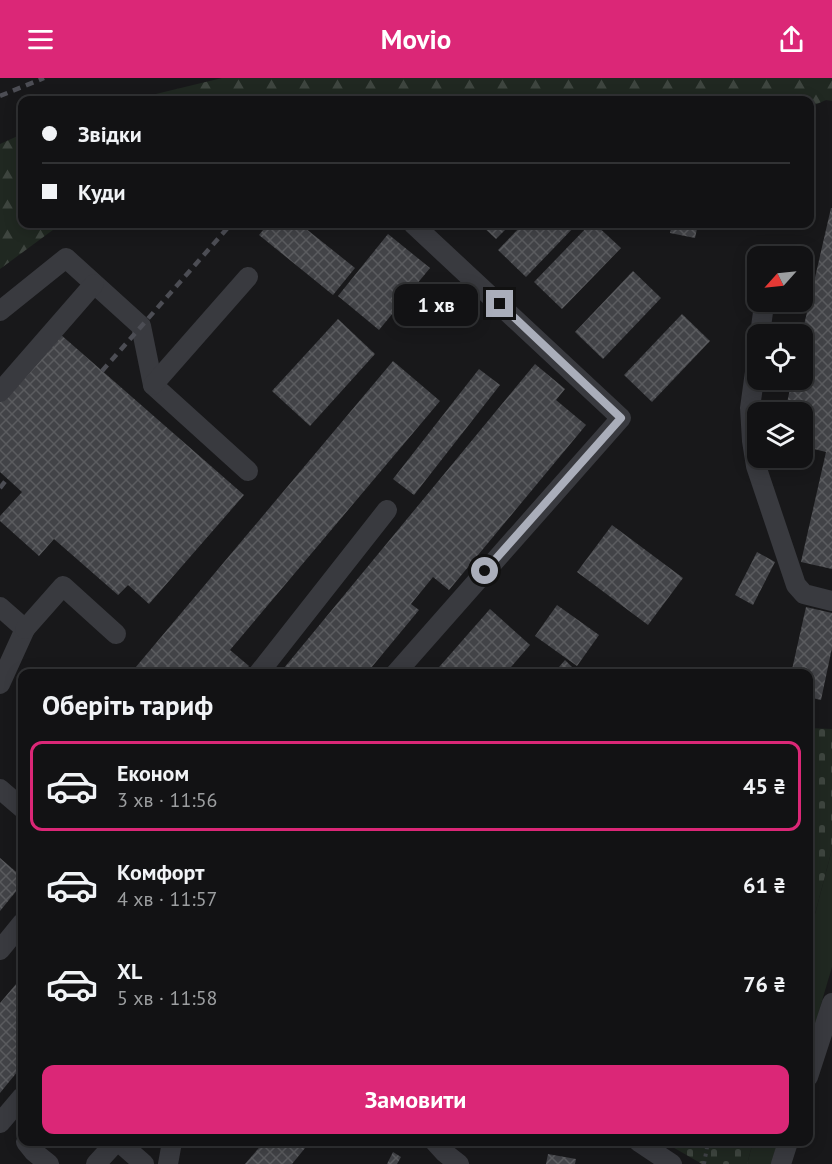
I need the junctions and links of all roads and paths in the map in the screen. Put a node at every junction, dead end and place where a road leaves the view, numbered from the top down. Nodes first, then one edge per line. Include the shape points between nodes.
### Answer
1 (417, 228) edge
2 (249, 277) dead end
3 (94, 284) junction
4 (0, 311) edge
5 (153, 385) junction
6 (752, 390) edge
7 (0, 392) edge
8 (248, 471) dead end
9 (387, 510) dead end
10 (832, 601) edge
11 (0, 607) edge
12 (25, 629) junction
13 (116, 634) dead end
14 (262, 669) edge
15 (398, 669) edge
16 (0, 684) edge
17 (0, 789) edge
18 (18, 805) edge
19 (18, 928) edge
20 (0, 950) edge
21 (832, 1003) edge
22 (813, 1062) edge
23 (18, 1102) edge
24 (3, 1120) edge
25 (18, 1133) edge
26 (29, 1146) edge
27 (114, 1146) edge
28 (123, 1146) edge
29 (171, 1146) edge
30 (438, 1146) edge
31 (645, 1146) edge
32 (707, 1146) edge
33 (787, 1146) edge
34 (49, 1164) edge
35 (96, 1164) edge
36 (144, 1164) edge
37 (168, 1164) edge
38 (459, 1164) edge
39 (672, 1164) edge
40 (704, 1164) edge
41 (781, 1164) edge

1 - 15 street via 621,418
2 - 5 street
3 - 4 street via 66,258
3 - 5 street via 141,326
3 - 7 street
5 - 8 street
6 - 10 street via 750,408 756,466 796,585 804,594
9 - 14 street
11 - 12 street
12 - 13 street via 63,586
12 - 16 street
17 - 18 street
19 - 20 street
21 - 22 street
23 - 24 street
24 - 25 street
26 - 34 street
27 - 35 street
28 - 36 street
29 - 37 street
30 - 38 street
31 - 39 street
32 - 40 path
33 - 41 street

